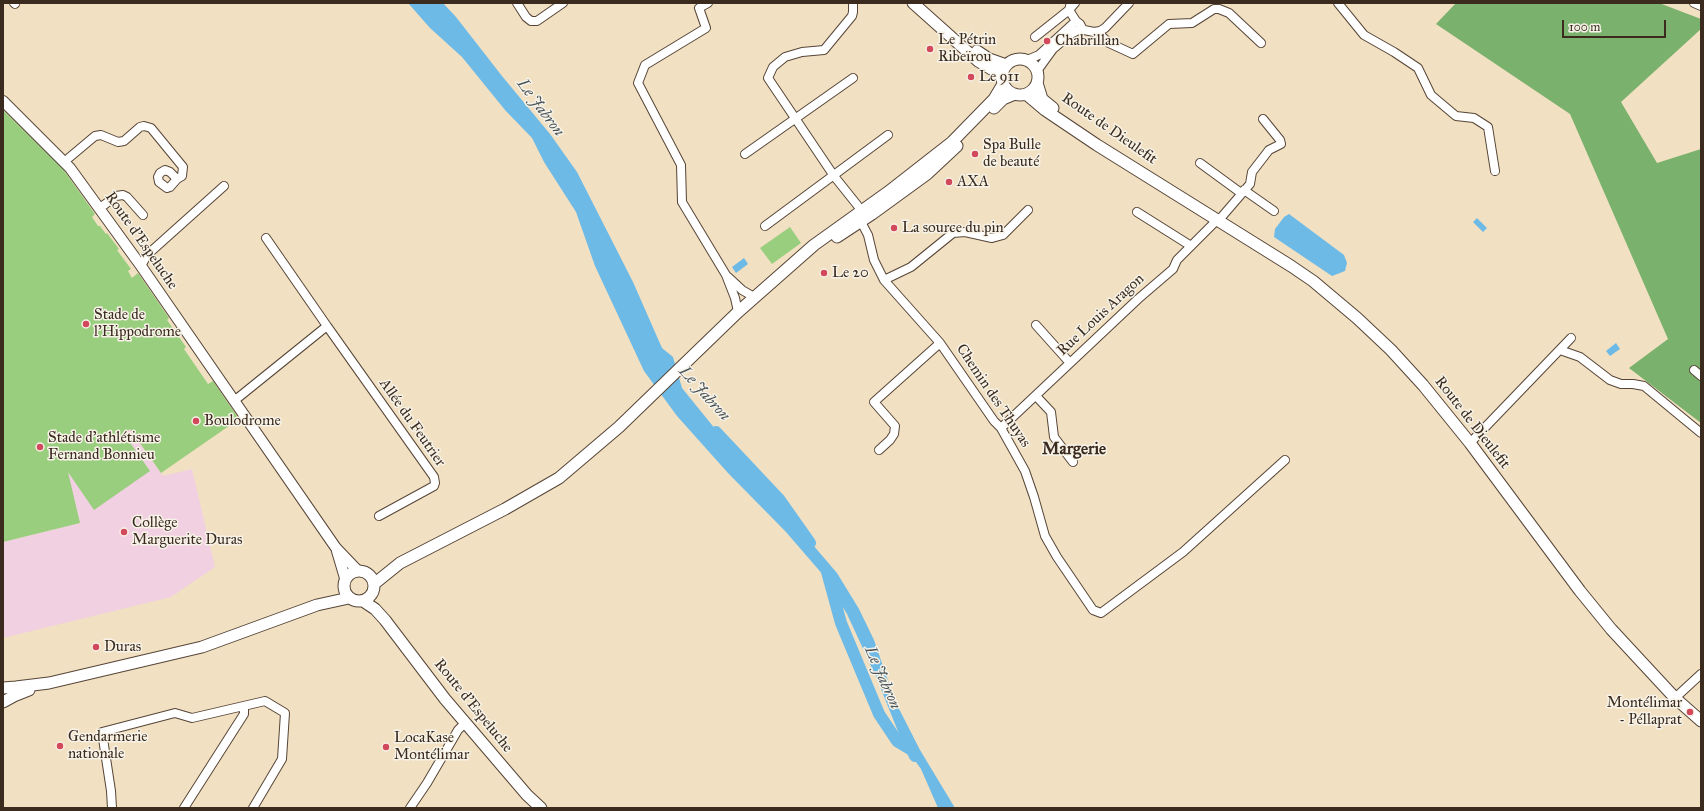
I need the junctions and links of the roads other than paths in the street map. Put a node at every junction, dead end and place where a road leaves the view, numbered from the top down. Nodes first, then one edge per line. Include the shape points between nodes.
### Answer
1 (517, 3) edge
2 (563, 3) edge
3 (708, 3) edge
4 (853, 3) edge
5 (913, 3) edge
6 (920, 3) edge
7 (1075, 3) edge
8 (1129, 3) edge
9 (1338, 3) edge
10 (1694, 3) edge
11 (1069, 6) edge
12 (1701, 6) edge
13 (1076, 21) junction
14 (1082, 28) junction
15 (1097, 32) junction
16 (1035, 37) dead end
17 (1261, 43) dead end
18 (1027, 60) junction
19 (1006, 65) junction
20 (1037, 70) junction
21 (853, 78) dead end
22 (1002, 81) junction
23 (1037, 83) junction
24 (1020, 94) junction
25 (3, 101) edge
26 (795, 119) junction
27 (1263, 119) dead end
28 (888, 135) dead end
29 (745, 154) dead end
30 (64, 162) junction
31 (1200, 163) dead end
32 (1495, 171) dead end
33 (834, 176) junction
34 (177, 179) dead end
35 (224, 186) dead end
36 (1242, 191) junction
37 (1173, 192) junction
38 (100, 208) junction
39 (1028, 210) dead end
40 (1274, 211) dead end
41 (1137, 212) dead end
42 (143, 215) dead end
43 (861, 216) junction
44 (1218, 220) junction
45 (765, 226) dead end
46 (266, 238) dead end
47 (1191, 246) junction
48 (141, 266) junction
49 (726, 276) junction
50 (884, 280) junction
51 (754, 297) junction
52 (738, 312) junction
53 (1036, 325) dead end
54 (327, 326) junction
55 (1571, 338) dead end
56 (940, 343) junction
57 (1560, 350) junction
58 (1070, 363) junction
59 (1694, 370) dead end
60 (1701, 376) edge
61 (1036, 396) junction
62 (234, 401) junction
63 (1001, 428) junction
64 (1701, 433) edge
65 (1470, 443) junction
66 (880, 450) dead end
67 (1285, 460) dead end
68 (1073, 462) dead end
69 (379, 516) dead end
70 (336, 548) junction
71 (400, 563) junction
72 (362, 571) junction
73 (344, 581) junction
74 (373, 589) junction
75 (349, 598) junction
76 (363, 601) junction
77 (317, 605) junction
78 (385, 620) junction
79 (1701, 674) edge
80 (49, 683) junction
81 (3, 688) edge
82 (1675, 698) junction
83 (3, 702) edge
84 (244, 706) junction
85 (1701, 721) edge
86 (465, 723) junction
87 (112, 808) edge
88 (184, 808) edge
89 (253, 808) edge
90 (410, 808) edge
91 (541, 808) edge

1 - 2 street via 531,21 537,21
3 - 49 street via 699,8 706,28 645,65 638,83 681,165 682,202
4 - 26 street, Chemin des Thuyas via 852,16 824,50 785,57 770,73 770,83
5 - 22 main road via 978,61 993,70
6 - 19 main road via 982,56
7 - 11 street
8 - 15 street via 1105,28
9 - 32 street via 1364,35 1418,68 1431,95 1456,116 1474,118 1488,127
10 - 12 street
11 - 13 street
11 - 16 street
13 - 14 street
13 - 18 street via 1039,55
14 - 15 street
14 - 20 street via 1053,49
15 - 17 street via 1109,43 1133,54 1169,24 1192,23 1214,9 1229,13
18 - 19 main road via 1016,59
18 - 20 main road
19 - 22 main road
20 - 23 main road
21 - 26 street
22 - 24 main road via 1008,91
22 - 43 main road via 994,99 952,142
23 - 24 main road via 1033,90
23 - 37 main road, Route de Dieulefit via 1042,99 1050,106
24 - 37 main road, Route de Dieulefit
24 - 43 main road via 1003,99 959,145 926,174
25 - 30 street, Route d'Espeluche
26 - 29 street
26 - 33 street, Chemin des Thuyas
27 - 36 street, Rue Louis Aragon via 1281,144 1268,150 1252,172 1250,184
28 - 33 street
30 - 34 street via 95,136 101,135 118,142 124,141 140,126 144,126 151,128 183,167 182,176
30 - 38 street, Route d'Espeluche
31 - 36 street
33 - 43 street, Chemin des Thuyas
33 - 45 street
35 - 48 street via 147,254
36 - 40 street
36 - 44 street, Rue Louis Aragon
37 - 44 main road, Route de Dieulefit
38 - 42 street via 116,196 123,195
38 - 48 street, Route d'Espeluche
39 - 50 street via 1003,235 992,238 965,232 953,233 911,267
41 - 47 street
43 - 50 street, Chemin des Thuyas via 874,260
43 - 51 main road via 814,245
44 - 47 street, Rue Louis Aragon
44 - 65 main road, Route de Dieulefit via 1313,281 1357,318 1423,385
46 - 54 street, Allée du Feutrier
47 - 58 street, Rue Louis Aragon via 1177,260 1173,269
48 - 62 street, Route d'Espeluche
49 - 51 street
49 - 52 street
50 - 56 street, Chemin des Thuyas
51 - 52 main road
52 - 71 main road via 619,427 559,478
53 - 58 street
54 - 62 street
54 - 69 street, Allée du Feutrier via 434,477 434,486
55 - 57 street
56 - 63 street, Chemin des Thuyas
56 - 66 street via 874,402 894,426 894,434
57 - 64 street via 1580,357 1610,380 1621,384 1644,386
57 - 65 street
58 - 61 street, Rue Louis Aragon
59 - 60 street
61 - 63 street, Rue Louis Aragon
61 - 68 street via 1051,412 1054,437
62 - 70 street, Route d'Espeluche
63 - 67 street, Chemin des Thuyas via 1025,471 1045,536 1093,610 1101,613 1183,552
65 - 82 main road, Route de Dieulefit via 1602,618
70 - 72 street, Route d'Espeluche
70 - 73 street, Route d'Espeluche
71 - 72 main road
71 - 74 main road
72 - 73 main road via 348,574
72 - 74 main road via 370,575
73 - 75 main road via 344,590
73 - 77 main road
74 - 76 main road
74 - 78 main road, Route d'Espeluche
75 - 76 main road via 358,602
75 - 77 main road
76 - 78 main road, Route d'Espeluche
77 - 80 main road via 202,647
78 - 86 main road, Route d'Espeluche
79 - 82 street
80 - 81 main road
80 - 83 main road
82 - 85 main road, Route de Dieulefit
84 - 87 street via 192,718 175,713 102,732
84 - 88 street via 244,714
84 - 89 street via 265,701 285,713 282,759
86 - 90 street via 458,730
86 - 91 main road, Route d'Espeluche

